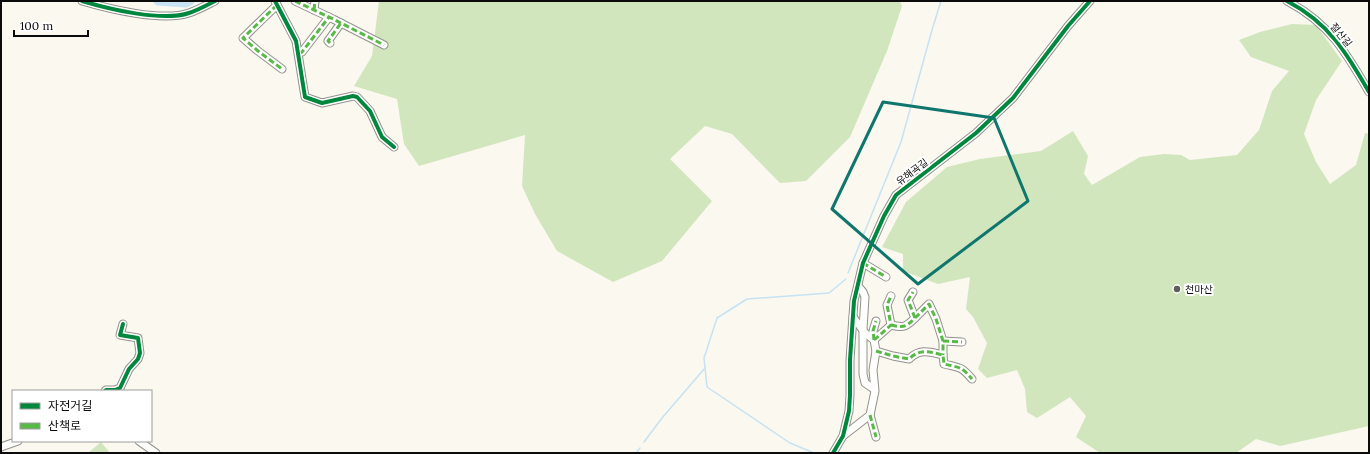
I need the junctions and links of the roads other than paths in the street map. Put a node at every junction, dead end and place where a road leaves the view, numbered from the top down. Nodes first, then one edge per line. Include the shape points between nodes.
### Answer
1 (82, 1) edge
2 (215, 1) edge
3 (295, 1) edge
4 (315, 1) edge
5 (1090, 1) edge
6 (1287, 1) edge
7 (276, 3) edge
8 (1294, 3) edge
9 (314, 10) junction
10 (329, 17) junction
11 (341, 23) junction
12 (330, 43) dead end
13 (384, 45) dead end
14 (299, 53) junction
15 (282, 69) dead end
16 (1369, 92) edge
17 (394, 147) dead end
18 (863, 263) junction
19 (886, 277) dead end
20 (858, 286) junction
21 (914, 292) dead end
22 (891, 296) dead end
23 (853, 317) junction
24 (915, 318) junction
25 (876, 321) dead end
26 (123, 324) dead end
27 (891, 325) junction
28 (863, 329) junction
29 (874, 340) junction
30 (943, 341) junction
31 (962, 342) dead end
32 (876, 351) junction
33 (943, 355) junction
34 (972, 379) dead end
35 (874, 389) junction
36 (115, 390) edge
37 (870, 415) junction
38 (843, 436) junction
39 (876, 437) dead end
40 (15, 442) edge
41 (140, 442) edge
42 (1, 447) edge
43 (156, 453) edge
44 (833, 453) edge

1 - 2 street via 107,8 163,17 189,13
3 - 9 street
4 - 9 street
5 - 18 street, 유해곡길 via 1013,98 976,133 896,195
6 - 8 street, 절산길
7 - 14 street via 294,35
7 - 15 street via 243,38
8 - 16 street, 절산길 via 1329,31
9 - 10 street
10 - 11 street
10 - 14 street
11 - 12 street via 328,41
11 - 13 street
14 - 17 street via 305,97 322,102 357,97 372,114 382,137
18 - 19 street
18 - 20 street, 유해곡길
20 - 23 street, 유해곡길
20 - 28 street via 866,297
21 - 24 street via 908,300
22 - 27 street via 887,305
23 - 28 street
23 - 38 street, 유해곡길 via 849,412
24 - 27 street via 907,326
24 - 30 street via 929,304
25 - 29 street
26 - 36 street via 120,335 138,338 140,353 120,388
27 - 29 street
28 - 29 street
28 - 35 street via 863,374 865,383
29 - 32 street
30 - 31 street
30 - 33 street
32 - 33 street via 909,359 914,353 925,351
32 - 35 street
33 - 34 street via 944,364 964,369
35 - 37 street
37 - 38 street
37 - 39 street
38 - 44 street, 유해곡길
40 - 42 street
41 - 43 street

